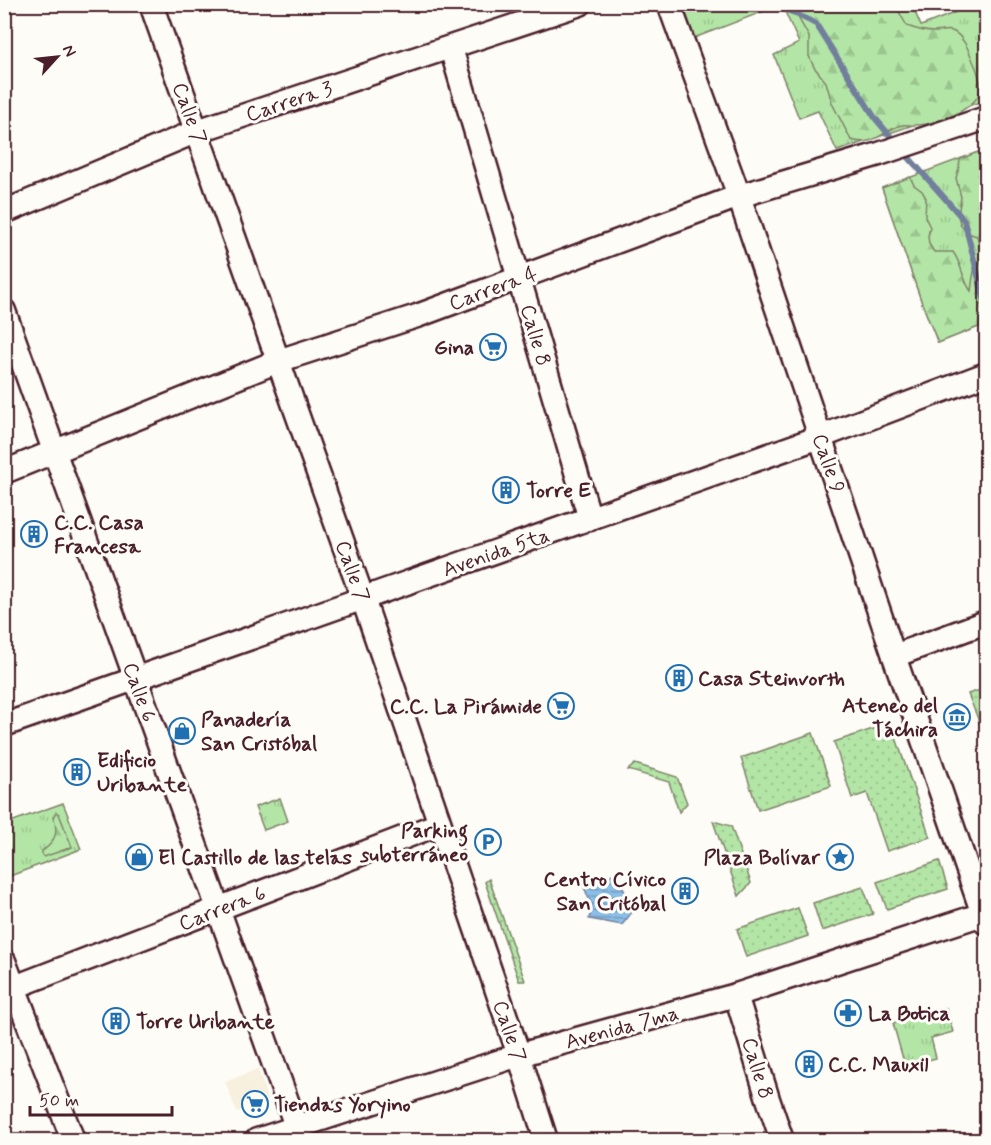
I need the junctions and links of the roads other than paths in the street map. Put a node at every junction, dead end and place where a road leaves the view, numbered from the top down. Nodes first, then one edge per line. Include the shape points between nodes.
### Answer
1 (151, 4) edge
2 (580, 4) edge
3 (669, 4) edge
4 (451, 48) junction
5 (984, 119) edge
6 (197, 131) junction
7 (739, 196) junction
8 (4, 212) edge
9 (519, 279) junction
10 (4, 311) edge
11 (278, 362) junction
12 (987, 374) edge
13 (820, 437) junction
14 (55, 452) junction
15 (4, 472) edge
16 (590, 519) junction
17 (363, 599) junction
18 (987, 622) edge
19 (894, 656) junction
20 (135, 678) junction
21 (4, 724) edge
22 (439, 824) junction
23 (219, 909) junction
24 (985, 916) edge
25 (4, 961) edge
26 (9, 989) edge
27 (736, 995) junction
28 (519, 1055) junction
29 (298, 1134) edge
30 (73, 1140) edge
31 (257, 1140) edge
32 (546, 1140) edge
33 (782, 1140) edge

1 - 6 street, Calle 7
2 - 4 street, Carrera 3
3 - 7 street, Calle 9
4 - 6 street, Carrera 3
4 - 9 street, Calle 8
5 - 7 street, Carrera 4
6 - 8 street, Carrera 3
6 - 11 street, Calle 7
7 - 9 street, Carrera 4
7 - 13 street, Calle 9
9 - 11 street, Carrera 4
9 - 16 street, Calle 8
10 - 14 street, Calle 6
11 - 14 street, Carrera 4
11 - 17 street, Calle 7
12 - 13 street, Avenida 5ta
13 - 16 street, Avenida 5ta
13 - 19 street, Calle 9
14 - 15 street, Carrera 4
14 - 20 street, Calle 6
16 - 17 street, Avenida 5ta
17 - 20 street, Avenida 5ta
17 - 22 street, Calle 7
18 - 19 street
19 - 24 street, Calle 9
20 - 21 street, Avenida 5ta
20 - 23 street, Calle 6
22 - 23 street, Carrera 6
22 - 28 street, Calle 7
23 - 26 street, Carrera 6
23 - 29 street, Calle 6
24 - 27 street, Avenida 7ma
25 - 26 street
26 - 30 street
27 - 28 street, Avenida 7ma
27 - 33 street, Calle 8
28 - 29 street, Avenida 7ma
28 - 32 street, Calle 7
29 - 31 street, Avenida 7ma

